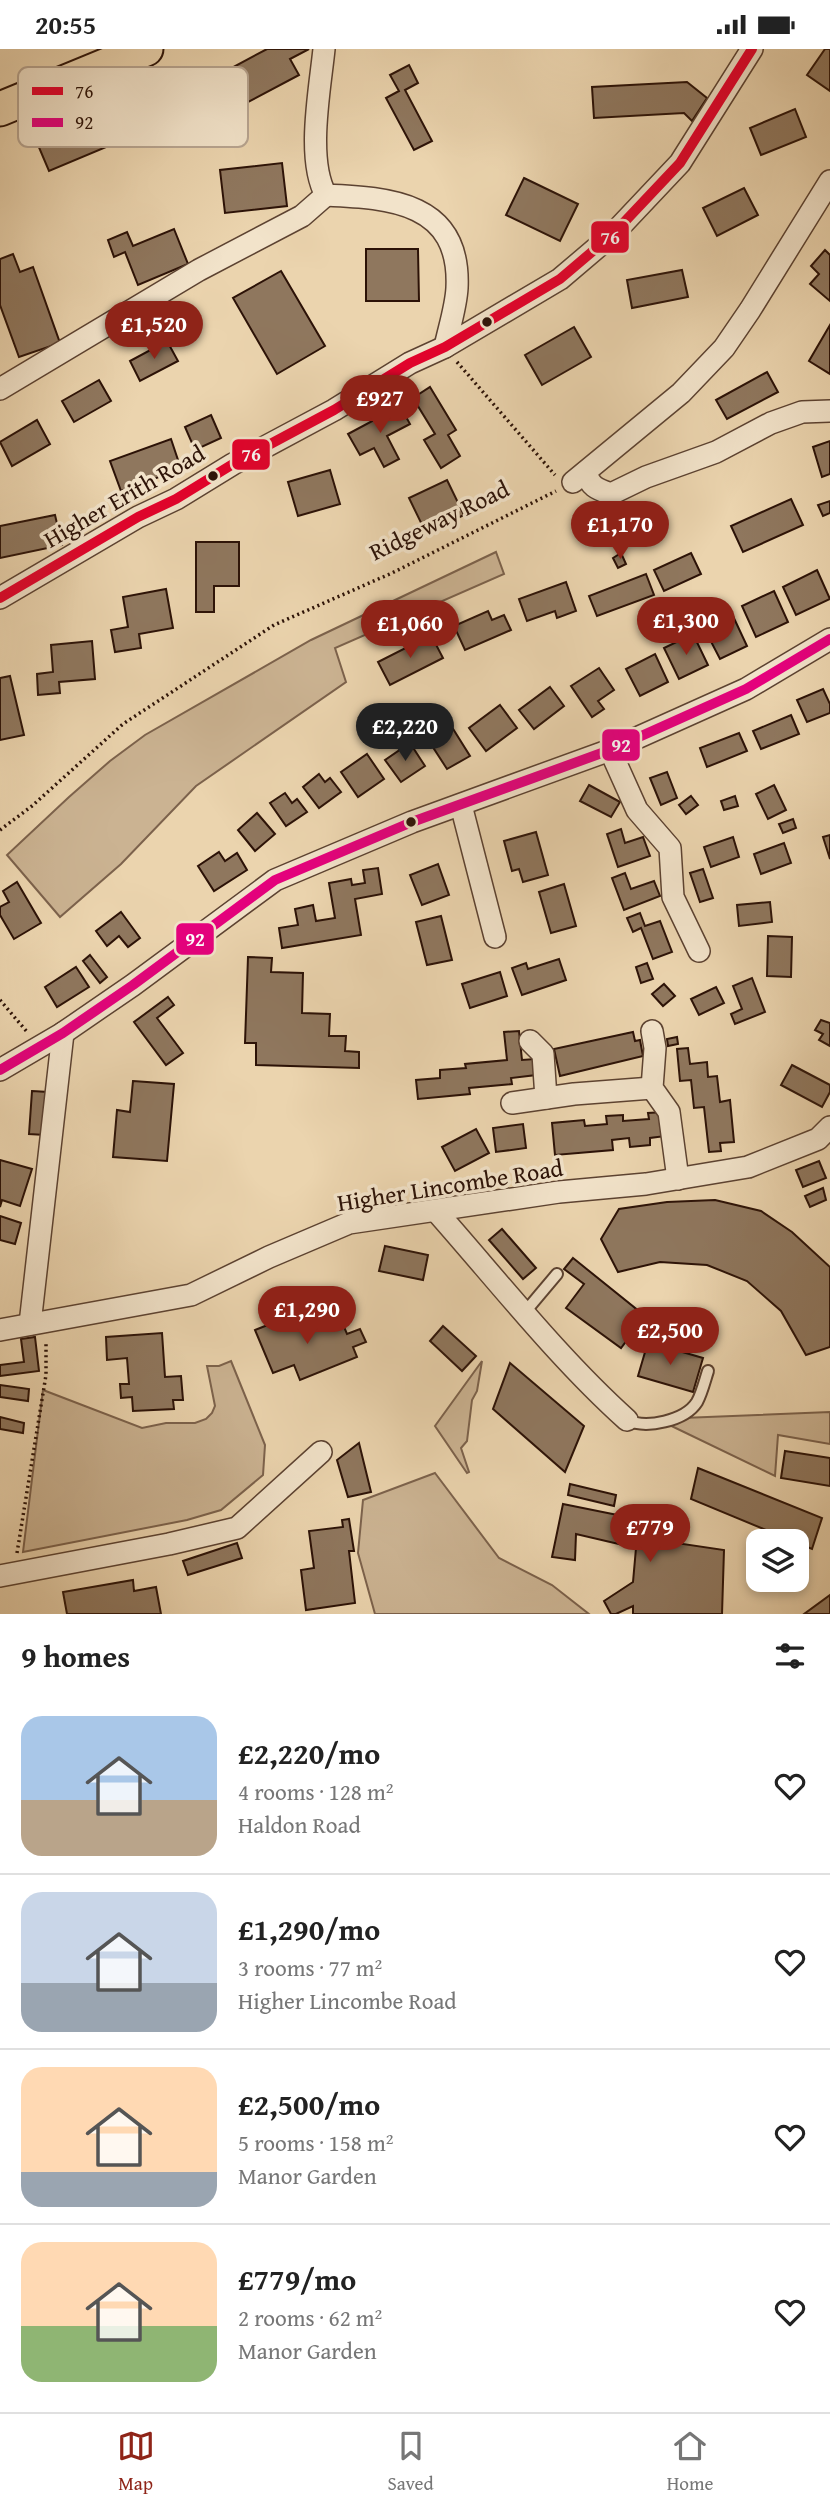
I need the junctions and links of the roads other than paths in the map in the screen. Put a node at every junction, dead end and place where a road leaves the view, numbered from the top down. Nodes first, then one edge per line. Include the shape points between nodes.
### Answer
1 (146, 49) edge
2 (324, 49) edge
3 (752, 49) edge
4 (102, 67) edge
5 (18, 102) edge
6 (0, 109) edge
7 (830, 181) edge
8 (326, 195) junction
9 (445, 347) junction
10 (0, 389) edge
11 (830, 411) edge
12 (0, 598) edge
13 (830, 639) edge
14 (610, 750) junction
15 (461, 805) junction
16 (495, 937) dead end
17 (699, 951) dead end
18 (652, 1031) dead end
19 (63, 1033) junction
20 (530, 1041) dead end
21 (0, 1070) edge
22 (652, 1088) junction
23 (546, 1098) junction
24 (513, 1103) dead end
25 (830, 1127) edge
26 (678, 1179) junction
27 (436, 1211) junction
28 (557, 1274) dead end
29 (524, 1312) junction
30 (38, 1322) junction
31 (0, 1330) edge
32 (708, 1371) dead end
33 (626, 1420) joint
34 (321, 1452) dead end
35 (7, 1574) edge

1 - 4 main road
2 - 8 street via 316,126 317,173
3 - 9 street, Higher Erith Road via 680,163 613,234 560,279
5 - 6 main road
7 - 11 street via 724,348 681,393 575,480 611,494 716,452 771,423 802,412
8 - 9 street via 391,200 421,211 437,225 450,244 456,269 457,289
8 - 10 street via 302,216 199,270
9 - 12 street, Higher Erith Road
13 - 14 street via 746,689
14 - 15 street
14 - 17 street via 637,810 670,848 673,897
15 - 16 street
15 - 19 street via 275,880
18 - 22 street
19 - 21 street
19 - 30 street
20 - 23 street via 543,1054
22 - 23 street
22 - 26 street via 669,1112
23 - 24 street
25 - 26 street, Higher Lincombe Road via 818,1139 748,1167
26 - 27 street, Higher Lincombe Road
27 - 29 street
27 - 30 street, Higher Lincombe Road via 349,1223 191,1295
28 - 29 lane
29 - 33 street
30 - 31 street, Higher Lincombe Road
32 - 33 lane via 697,1402 688,1412 648,1424
34 - 35 street via 237,1528

